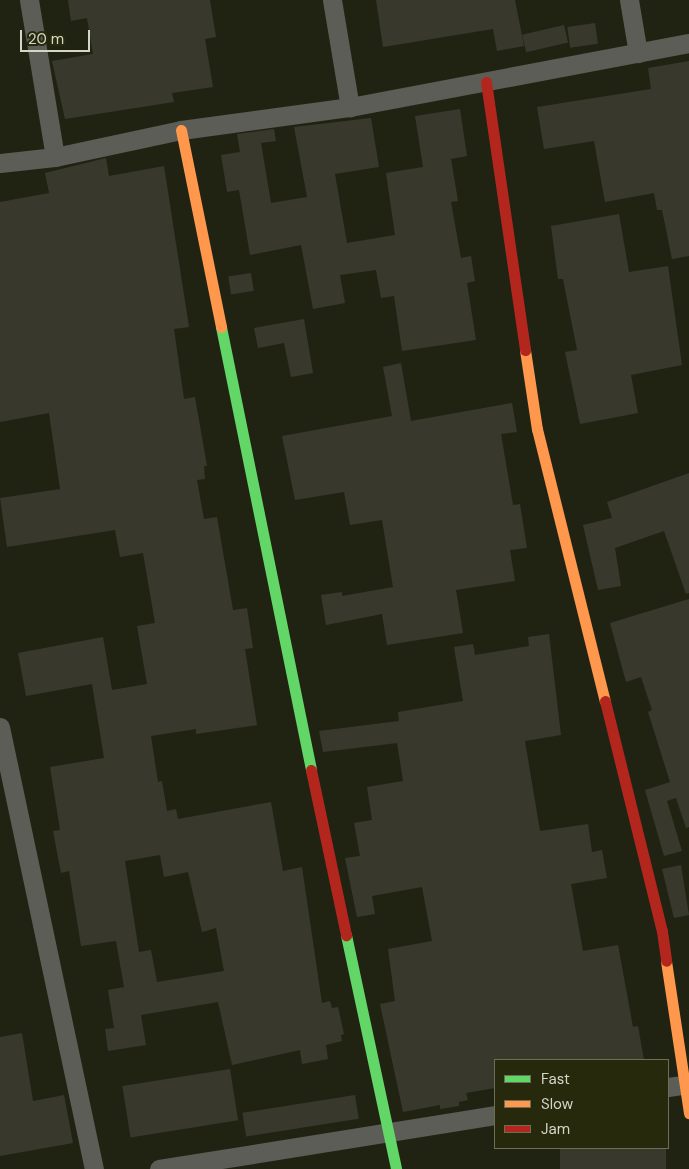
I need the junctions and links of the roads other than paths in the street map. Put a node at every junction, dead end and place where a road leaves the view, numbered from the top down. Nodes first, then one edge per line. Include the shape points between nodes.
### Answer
1 (28, 0) edge
2 (332, 0) edge
3 (629, 0) edge
4 (689, 43) edge
5 (638, 53) junction
6 (486, 82) junction
7 (350, 107) junction
8 (181, 130) junction
9 (55, 157) junction
10 (0, 163) edge
11 (0, 726) edge
12 (675, 1086) edge
13 (689, 1113) edge
14 (494, 1114) edge
15 (390, 1131) junction
16 (94, 1169) edge
17 (159, 1169) edge
18 (396, 1169) edge

1 - 9 street
2 - 7 street
3 - 5 street
4 - 5 street
5 - 6 street
6 - 7 street
6 - 12 street via 537,429 662,931
7 - 8 street
8 - 9 street
8 - 15 street via 332,871
9 - 10 street
11 - 16 street
12 - 13 street
14 - 15 street
15 - 17 street
15 - 18 street

